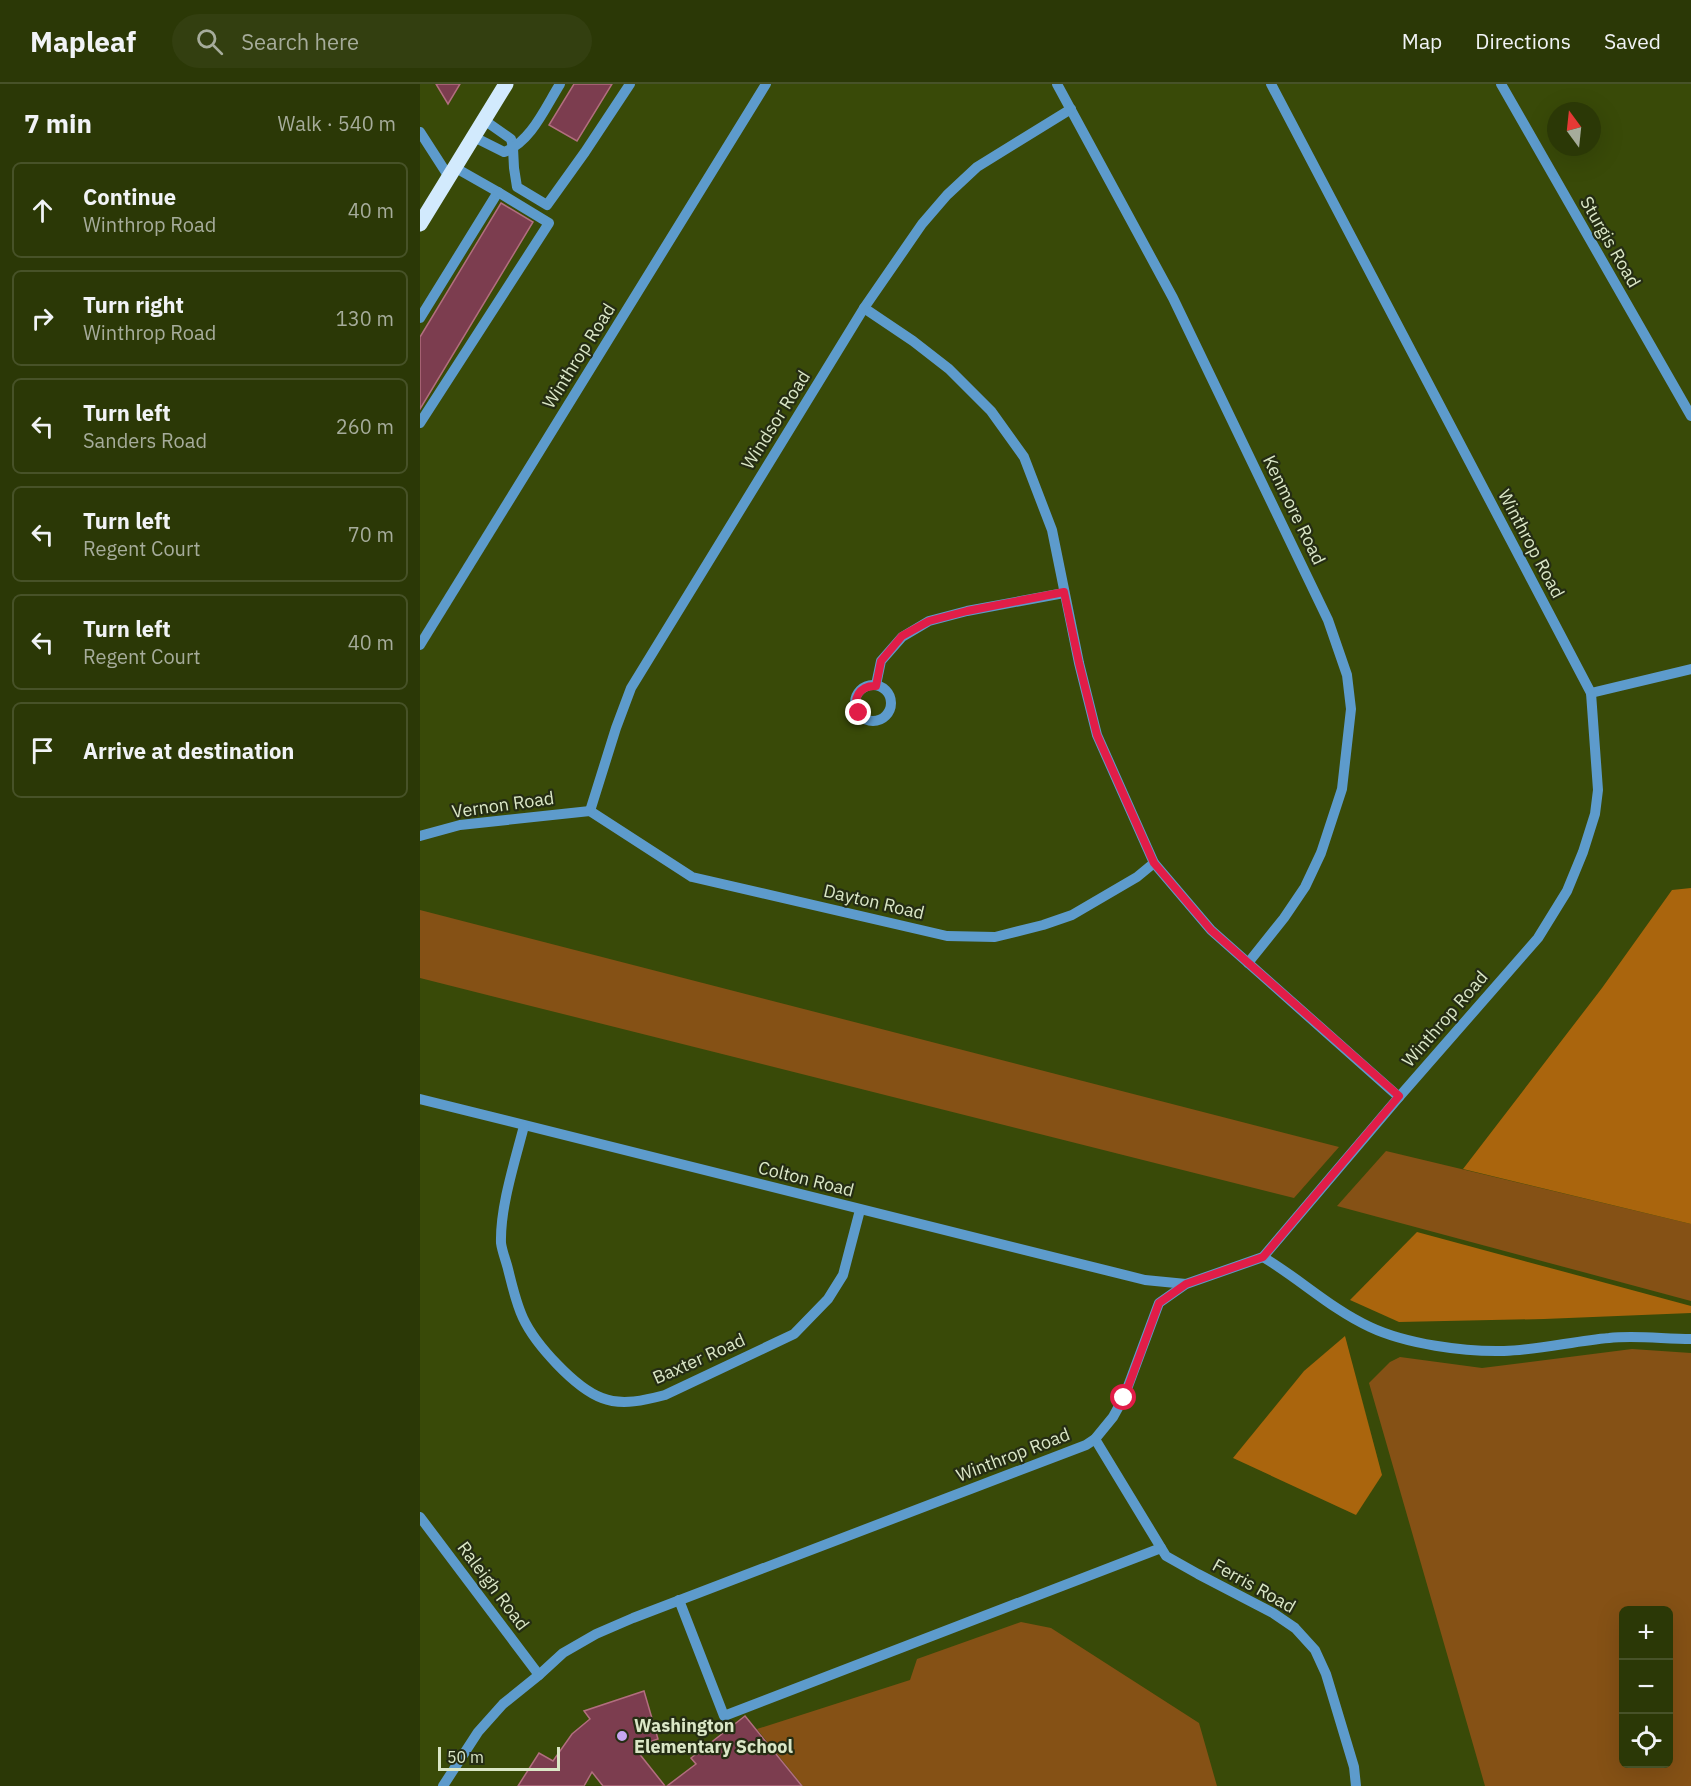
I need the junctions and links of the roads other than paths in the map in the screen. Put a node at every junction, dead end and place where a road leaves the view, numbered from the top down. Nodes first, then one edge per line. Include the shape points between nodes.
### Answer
1 (506, 84) edge
2 (560, 84) edge
3 (630, 84) edge
4 (766, 84) edge
5 (1057, 84) edge
6 (1271, 84) edge
7 (1501, 84) edge
8 (1071, 109) junction
9 (484, 120) junction
10 (420, 132) edge
11 (474, 137) junction
12 (513, 148) junction
13 (452, 172) junction
14 (498, 192) junction
15 (420, 224) edge
16 (864, 308) junction
17 (420, 318) edge
18 (1691, 416) edge
19 (420, 423) edge
20 (1064, 592) junction
21 (420, 645) edge
22 (1691, 669) edge
23 (876, 686) dead end
24 (1591, 693) junction
25 (591, 811) junction
26 (420, 836) edge
27 (1154, 863) junction
28 (1248, 963) junction
29 (1399, 1096) junction
30 (420, 1099) edge
31 (524, 1126) junction
32 (860, 1210) junction
33 (1263, 1257) junction
34 (1186, 1284) junction
35 (1691, 1340) edge
36 (1095, 1439) junction
37 (420, 1517) edge
38 (1161, 1548) junction
39 (679, 1600) junction
40 (539, 1675) junction
41 (443, 1786) edge
42 (1356, 1786) edge

1 - 9 main road
2 - 12 street via 532,129
3 - 12 street via 547,205 517,187
4 - 21 street, Winthrop Road
5 - 8 street, Kenmore Road
6 - 24 street, Winthrop Road
7 - 18 street, Sturgis Road
8 - 16 street, Windsor Road via 977,167 947,195
8 - 28 street, Kenmore Road via 1178,308 1328,620 1347,675 1351,709 1342,789 1321,853 1305,887
9 - 11 main road
9 - 12 street via 511,139
10 - 13 street
11 - 12 street via 504,152
11 - 13 main road
13 - 14 street
13 - 15 main road
14 - 17 street
14 - 19 street via 549,223
16 - 20 street via 949,369 991,411 1024,457 1052,530
16 - 25 street, Windsor Road via 631,688
20 - 23 street via 929,621 902,636 881,661
20 - 27 street via 1097,735
22 - 24 street
24 - 29 street, Winthrop Road via 1598,790 1595,814 1568,891 1538,938
25 - 26 street, Vernon Road via 460,825
25 - 27 street, Dayton Road via 692,877 947,936 995,936 1072,915
27 - 28 street via 1211,930
28 - 29 street
29 - 33 street, Winthrop Road
30 - 31 street, Colton Road
31 - 32 street, Colton Road
31 - 32 street, Baxter Road via 503,1214 501,1244 513,1289 523,1318 544,1351 582,1387 603,1398 621,1402 665,1395 794,1334 828,1299 843,1275
32 - 34 street, Colton Road via 1145,1280
33 - 34 street, Winthrop Road
33 - 35 street via 1334,1308 1371,1328 1454,1349 1504,1351 1610,1337
34 - 36 street, Winthrop Road via 1159,1303 1124,1398
36 - 38 street, Ferris Road
36 - 39 street, Winthrop Road
37 - 40 street, Raleigh Road
38 - 39 street via 724,1716
38 - 42 street, Ferris Road via 1166,1556 1273,1613 1295,1628 1315,1650 1351,1756
39 - 40 street, Winthrop Road via 596,1634 563,1653
40 - 41 street, Winthrop Road via 502,1704 478,1732

